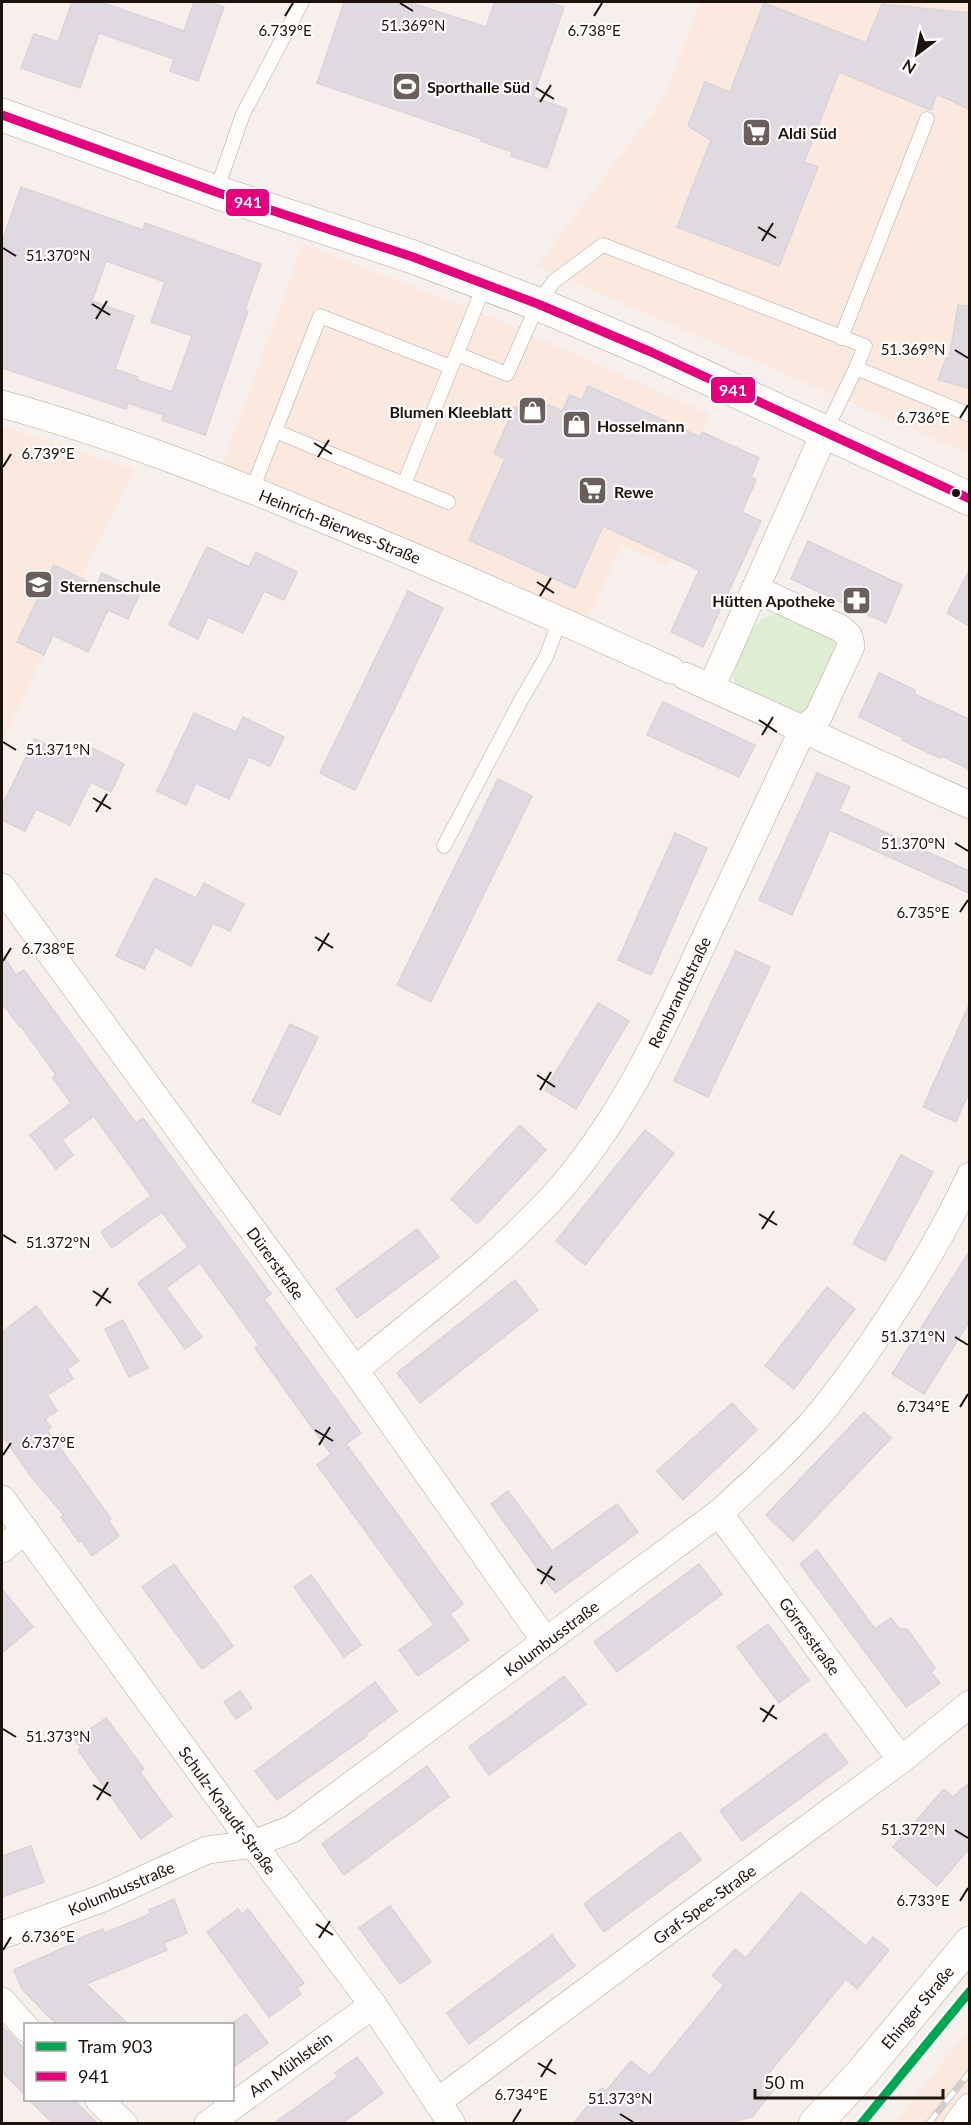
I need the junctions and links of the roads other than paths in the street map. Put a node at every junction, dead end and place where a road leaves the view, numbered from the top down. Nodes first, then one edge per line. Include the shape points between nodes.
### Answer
1 (302, 2) edge
2 (2, 115) edge
3 (927, 119) dead end
4 (216, 192) junction
5 (485, 284) junction
6 (538, 304) junction
7 (841, 338) junction
8 (457, 354) junction
9 (451, 367) junction
10 (856, 368) junction
11 (2, 404) edge
12 (969, 415) edge
13 (275, 430) junction
14 (825, 432) junction
15 (404, 484) junction
16 (252, 490) junction
17 (969, 499) edge
18 (448, 502) dead end
19 (755, 589) junction
20 (560, 620) junction
21 (711, 688) junction
22 (802, 729) junction
23 (969, 805) edge
24 (444, 846) dead end
25 (2, 887) edge
26 (969, 1176) edge
27 (354, 1370) junction
28 (2, 1499) edge
29 (719, 1513) junction
30 (25, 1530) junction
31 (2, 1549) edge
32 (546, 1642) junction
33 (969, 1704) edge
34 (902, 1760) junction
35 (253, 1845) junction
36 (2, 1935) edge
37 (969, 1943) edge
38 (2, 2001) edge
39 (373, 2005) junction
40 (24, 2026) edge
41 (100, 2101) edge
42 (969, 2107) edge
43 (445, 2113) edge
44 (124, 2124) edge
45 (208, 2124) edge
46 (815, 2124) edge
47 (957, 2124) edge

1 - 4 lane via 243,114
2 - 4 main road
3 - 7 lane
4 - 5 main road
5 - 6 main road
5 - 8 lane
6 - 7 lane via 554,281 603,245
6 - 8 lane via 507,374
6 - 14 main road
7 - 10 lane via 865,346
8 - 9 lane
9 - 13 lane via 320,316
9 - 15 lane
10 - 12 lane
10 - 14 lane
11 - 16 street, Heinrich-Bierwes-Straße via 69,423
13 - 15 lane
13 - 16 lane
14 - 17 main road
14 - 19 street
15 - 18 lane
16 - 20 street, Heinrich-Bierwes-Straße
19 - 21 street
19 - 22 street, Rembrandtstraße via 840,628 849,636 851,646 819,717
20 - 21 street, Heinrich-Bierwes-Straße
20 - 24 lane via 546,657
21 - 22 street, Heinrich-Bierwes-Straße
22 - 23 street, Heinrich-Bierwes-Straße
22 - 27 street, Rembrandtstraße via 660,1035 590,1152 553,1197 493,1255
25 - 27 street, Dürerstraße
26 - 29 street, Kolumbusstraße via 899,1305 840,1389 783,1454
27 - 32 street, Dürerstraße
28 - 30 street, Schulz-Knaudt-Straße
29 - 32 street, Kolumbusstraße
29 - 34 street, Görresstraße
30 - 31 street
30 - 35 street, Schulz-Knaudt-Straße
32 - 35 street, Kolumbusstraße via 292,1829
33 - 34 street, Graf-Spee-Straße
34 - 43 street, Graf-Spee-Straße via 674,1926
35 - 36 street, Kolumbusstraße via 207,1850 103,1898
35 - 39 street, Schulz-Knaudt-Straße
37 - 46 main road, Ehinger Straße
38 - 40 street
39 - 43 street, Schulz-Knaudt-Straße
39 - 45 street, Am Mühlstein
41 - 44 street
42 - 47 street

